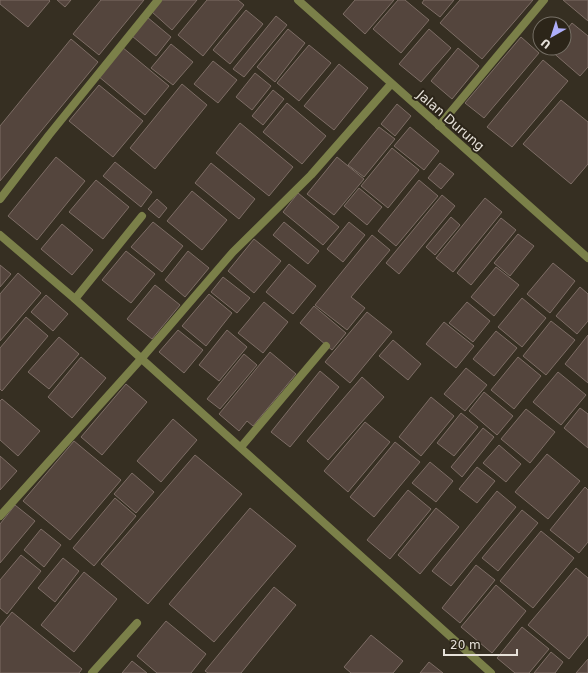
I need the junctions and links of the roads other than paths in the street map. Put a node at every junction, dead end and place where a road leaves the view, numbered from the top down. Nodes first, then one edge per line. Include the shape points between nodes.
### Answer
1 (158, 0) edge
2 (298, 0) edge
3 (544, 0) edge
4 (391, 84) junction
5 (439, 126) junction
6 (0, 199) edge
7 (142, 216) dead end
8 (0, 235) edge
9 (588, 258) edge
10 (75, 299) junction
11 (326, 346) dead end
12 (141, 359) junction
13 (240, 447) junction
14 (0, 516) edge
15 (137, 623) dead end
16 (92, 673) edge
17 (491, 673) edge

1 - 6 street
2 - 4 street, Jalan Durung
3 - 5 street
4 - 5 street, Jalan Durung
4 - 12 street via 311,175 233,252
5 - 9 street, Jalan Durung
7 - 10 street
8 - 10 street
10 - 12 street
11 - 13 street
12 - 13 street
12 - 14 street
13 - 17 street
15 - 16 street

